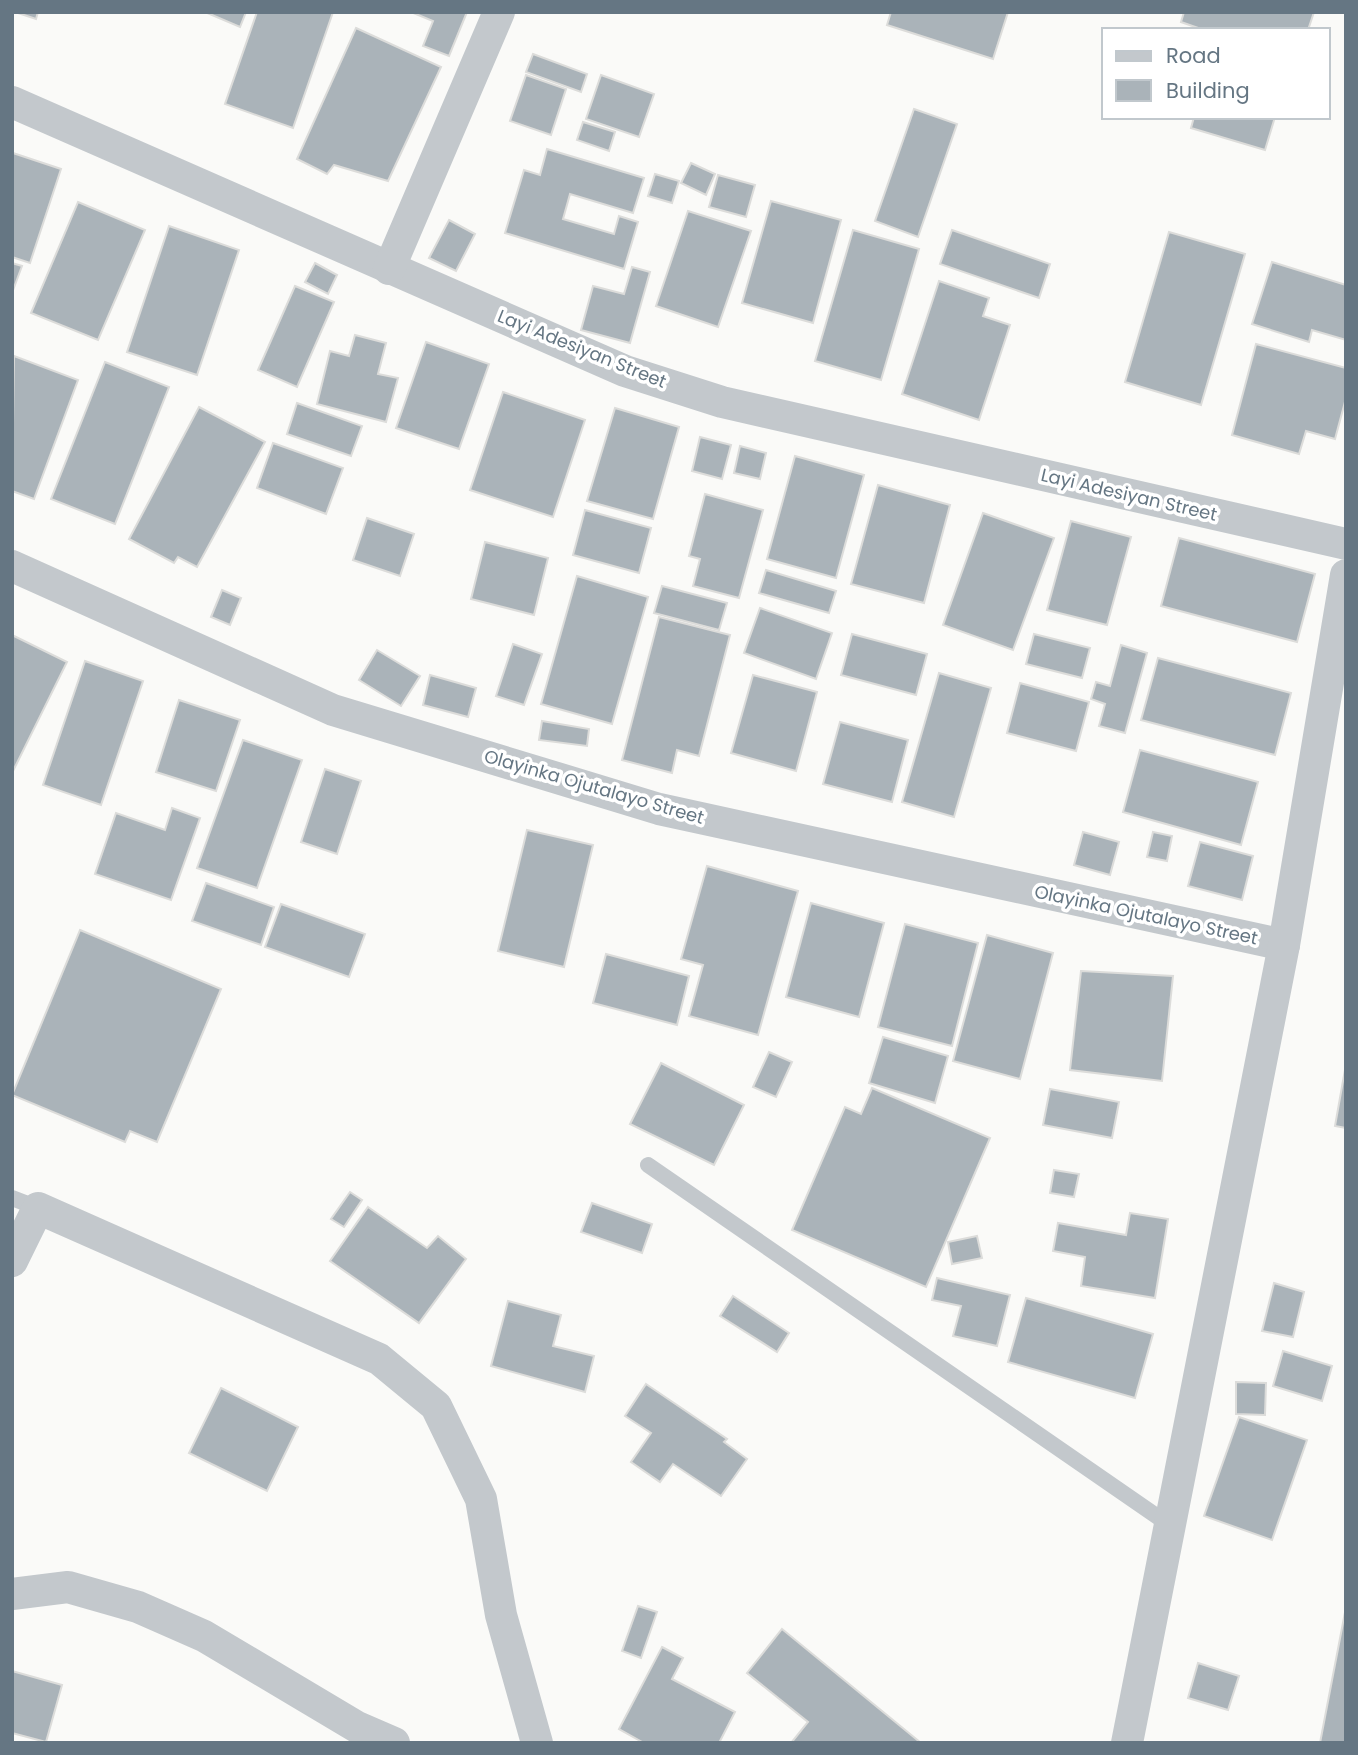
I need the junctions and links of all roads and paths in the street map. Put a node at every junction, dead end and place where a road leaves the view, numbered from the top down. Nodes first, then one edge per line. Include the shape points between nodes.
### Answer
1 (499, 12) edge
2 (12, 102) edge
3 (389, 269) junction
4 (1346, 544) edge
5 (12, 566) edge
6 (1346, 576) edge
7 (1339, 657) edge
8 (1284, 945) junction
9 (648, 1165) dead end
10 (25, 1203) edge
11 (12, 1261) edge
12 (1171, 1526) junction
13 (12, 1594) edge
14 (394, 1743) edge
15 (537, 1743) edge
16 (1127, 1743) edge

1 - 3 street
2 - 3 street, Layi Adesiyan Street
3 - 4 street, Layi Adesiyan Street via 625,371 722,402
5 - 8 street, Olayinka Ojutalayo Street via 333,710 659,809
6 - 7 street
7 - 8 street
8 - 12 street
9 - 12 lane
10 - 11 street
10 - 15 street via 379,1359 436,1406 481,1499 501,1615
12 - 16 street
13 - 14 street via 68,1587 138,1607 204,1636 357,1727

